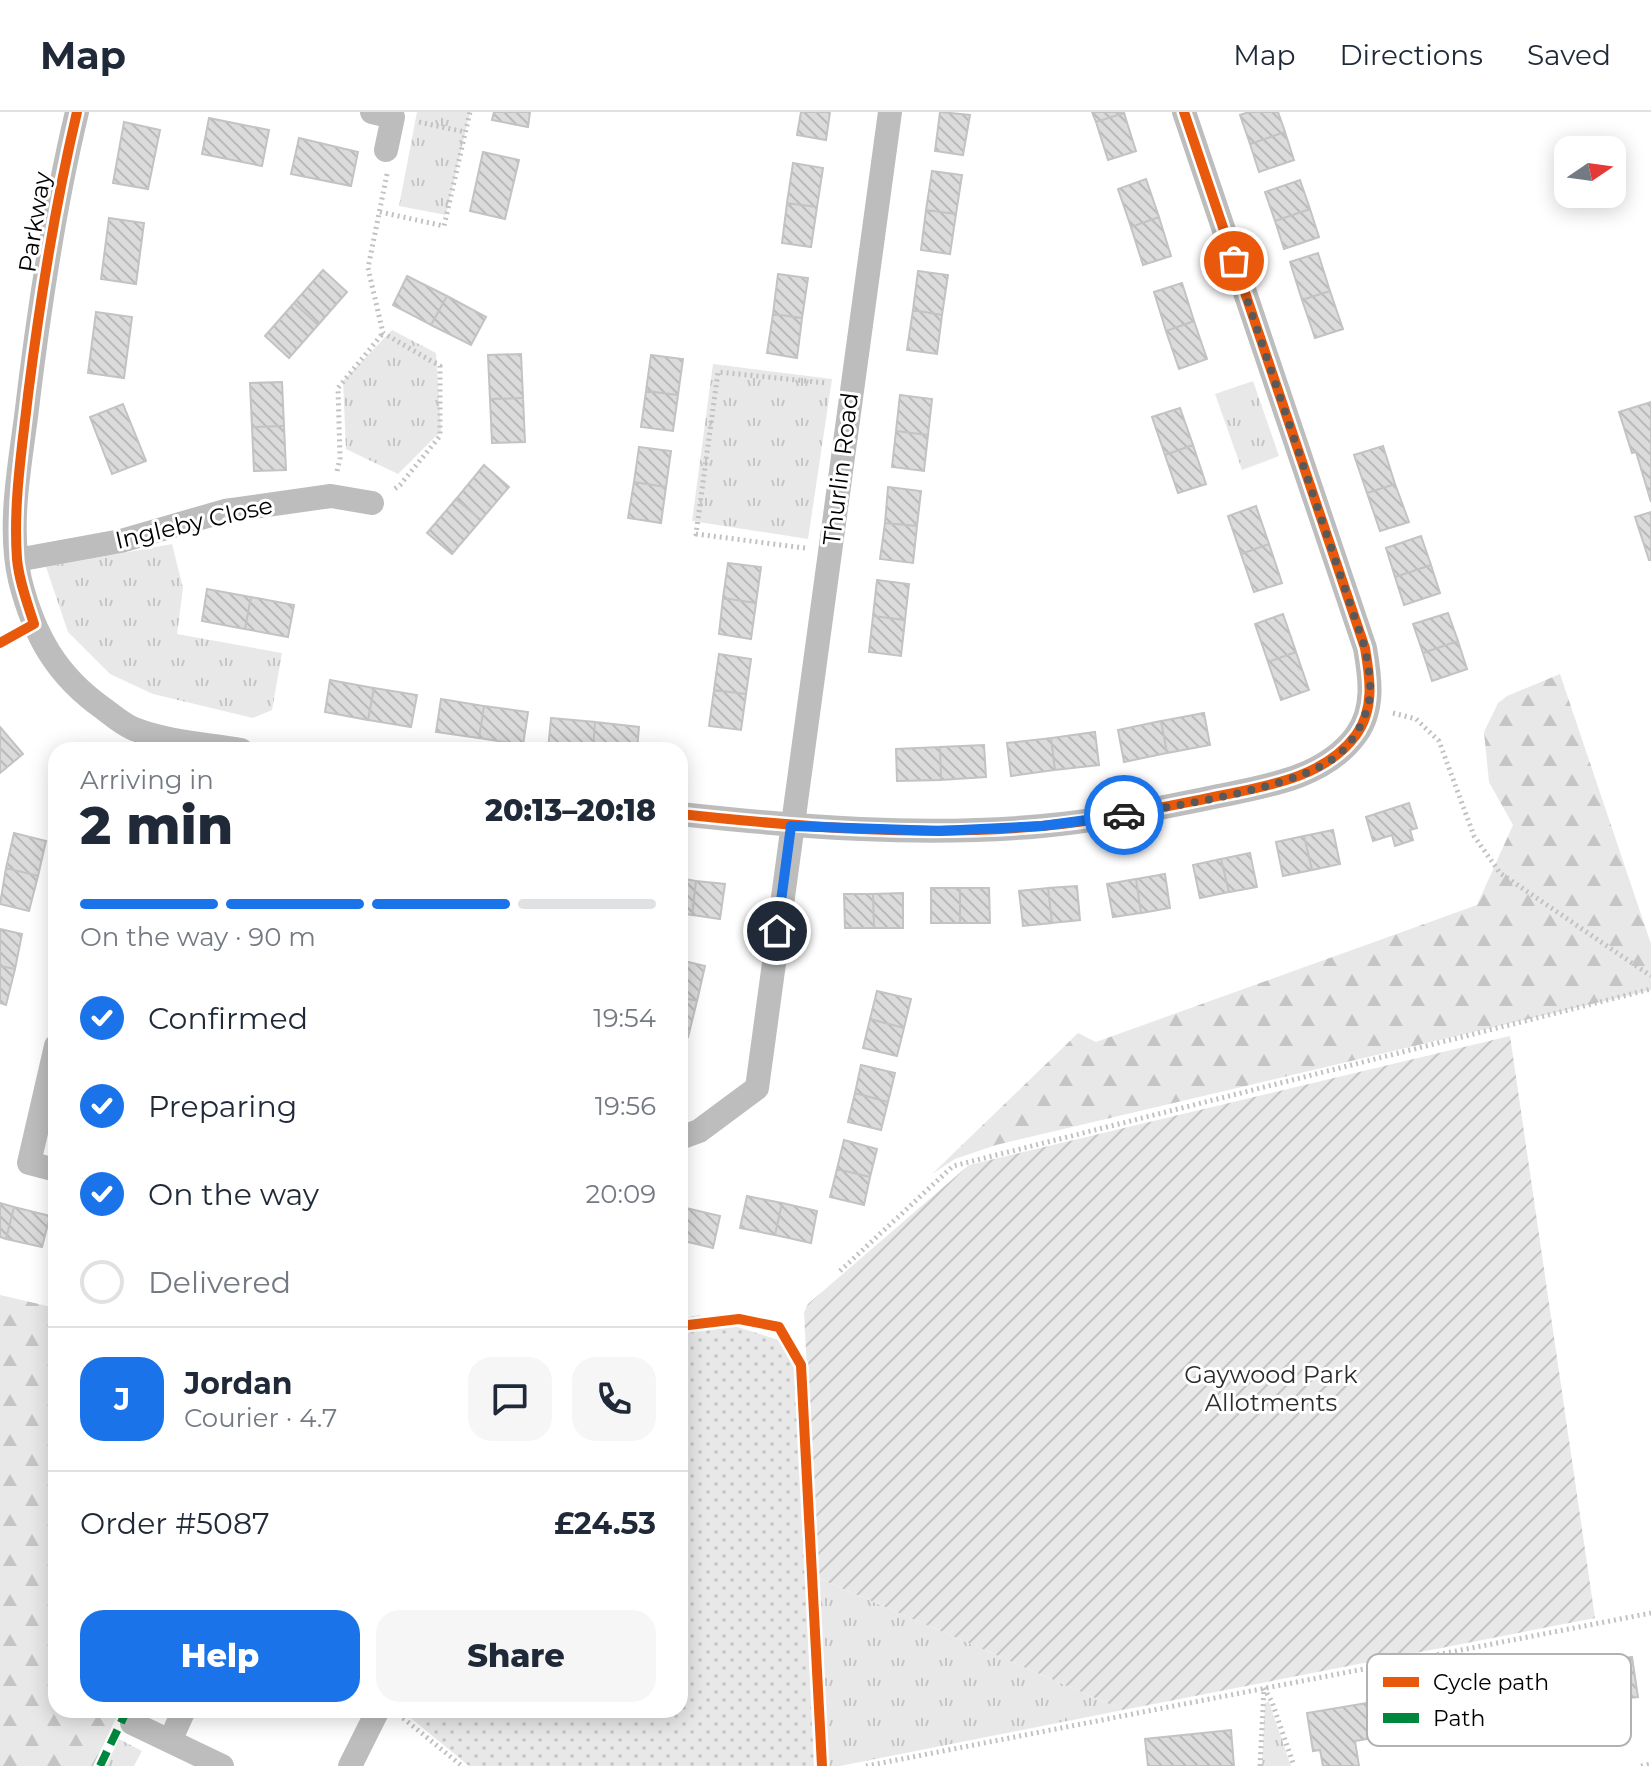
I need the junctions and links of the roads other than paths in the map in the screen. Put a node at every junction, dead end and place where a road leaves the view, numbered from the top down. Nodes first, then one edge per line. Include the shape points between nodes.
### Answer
1 (77, 112) edge
2 (890, 112) edge
3 (1184, 112) edge
4 (386, 114) edge
5 (386, 150) road end
6 (372, 503) road end
7 (17, 560) junction
8 (130, 739) edge
9 (190, 742) edge
10 (688, 815) edge
11 (791, 826) junction
12 (48, 1081) edge
13 (688, 1135) edge
14 (48, 1168) edge
15 (180, 1718) edge
16 (374, 1718) edge
17 (132, 1723) dead end
18 (170, 1741) junction
19 (222, 1766) edge
20 (350, 1766) edge

1 - 7 street, Parkway via 31,371 17,489
2 - 11 street, Thurlin Road
3 - 11 street via 1365,648 1369,706 1358,733 1337,756 1303,775 1124,815 939,831
4 - 5 street
6 - 7 street, Ingleby Close via 331,496 225,511 121,541
7 - 8 street, Parkway via 34,624 57,668
8 - 9 street, Parkway
10 - 11 street
11 - 13 street, Thurlin Road via 757,1088
12 - 14 street via 29,1163
15 - 18 street
16 - 20 street
17 - 18 street
18 - 19 street

